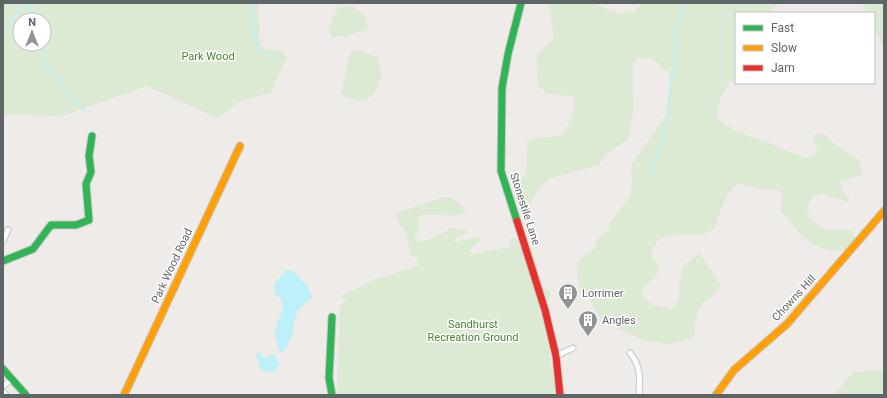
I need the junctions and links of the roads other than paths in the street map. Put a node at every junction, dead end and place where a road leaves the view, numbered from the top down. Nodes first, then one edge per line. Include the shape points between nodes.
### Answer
1 (520, 3) edge
2 (92, 136) dead end
3 (240, 146) dead end
4 (884, 211) edge
5 (8, 230) dead end
6 (3, 242) edge
7 (3, 261) edge
8 (332, 317) dead end
9 (573, 348) dead end
10 (630, 353) dead end
11 (556, 356) junction
12 (3, 369) edge
13 (11, 380) junction
14 (3, 386) edge
15 (3, 392) edge
16 (6, 395) edge
17 (26, 395) edge
18 (124, 395) edge
19 (332, 395) edge
20 (560, 395) edge
21 (639, 395) edge
22 (716, 395) edge

1 - 11 street, Stonestile Lane via 502,88 501,171 537,278
2 - 7 street via 90,172 86,184 90,220 66,225 51,224 33,249
3 - 18 street, Park Wood Road
4 - 22 street, Chowns Hill via 787,324 734,370
5 - 6 street
8 - 19 street via 329,378
9 - 11 street
10 - 21 street via 640,372
11 - 20 street, Stonestile Lane
12 - 13 street
13 - 14 street
13 - 17 street
15 - 16 street

